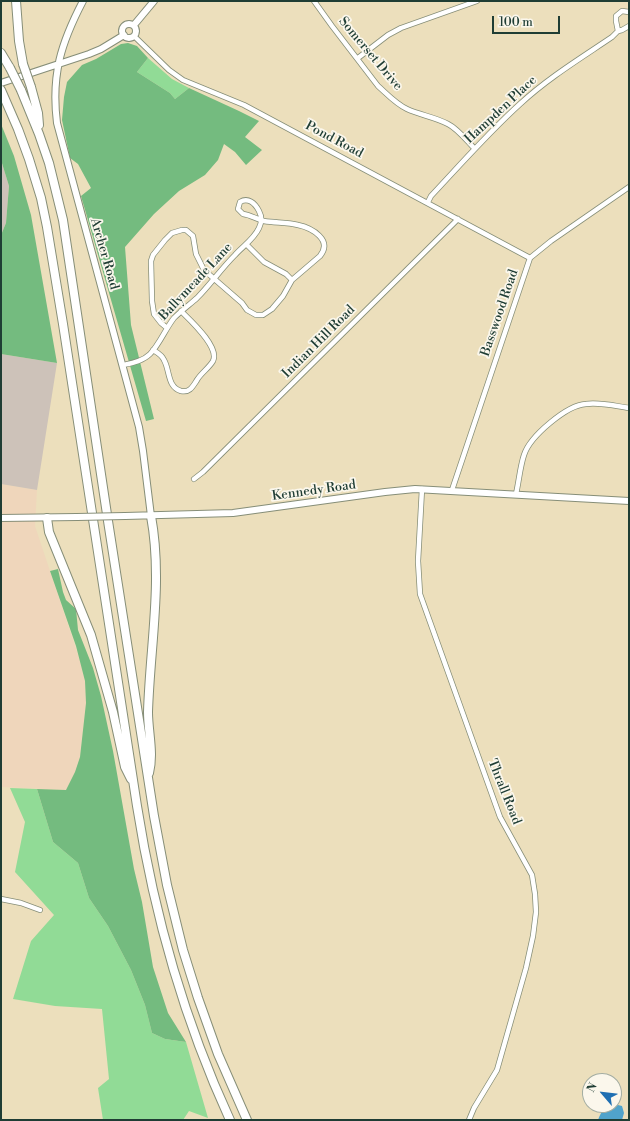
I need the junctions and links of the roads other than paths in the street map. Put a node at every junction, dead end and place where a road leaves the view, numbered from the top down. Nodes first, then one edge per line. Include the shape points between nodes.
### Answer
1 (16, 1) edge
2 (83, 1) edge
3 (154, 1) edge
4 (314, 1) edge
5 (477, 1) edge
6 (629, 12) edge
7 (134, 25) junction
8 (629, 26) edge
9 (618, 30) junction
10 (124, 35) junction
11 (134, 36) junction
12 (1, 54) edge
13 (358, 58) junction
14 (58, 64) junction
15 (1, 83) edge
16 (2, 93) edge
17 (39, 134) junction
18 (475, 149) junction
19 (629, 187) edge
20 (428, 202) junction
21 (458, 219) junction
22 (262, 220) junction
23 (246, 244) junction
24 (530, 258) junction
25 (213, 279) junction
26 (292, 280) junction
27 (181, 311) junction
28 (167, 328) junction
29 (153, 350) junction
30 (123, 365) junction
31 (629, 408) edge
32 (194, 479) dead end
33 (422, 489) junction
34 (452, 490) junction
35 (516, 494) junction
36 (629, 501) edge
37 (151, 516) junction
38 (1, 518) edge
39 (46, 518) junction
40 (148, 779) junction
41 (133, 782) junction
42 (1, 899) edge
43 (40, 910) dead end
44 (230, 1120) edge
45 (247, 1120) edge
46 (469, 1120) edge

1 - 17 highway, bridge via 19,41 23,64 38,113
2 - 14 street, Archer Road via 66,36
3 - 7 street
4 - 13 street, Somerset Drive
5 - 13 street via 401,28
6 - 9 street via 624,10 616,16
7 - 10 street via 124,25
7 - 11 street
8 - 9 street, Hampden Place
9 - 18 street, Hampden Place via 521,103
10 - 11 street via 130,38
10 - 14 street via 96,52
11 - 20 street, Pond Road via 183,80 244,105
12 - 17 highway, bridge via 21,90
13 - 18 street, Somerset Drive via 378,86 398,104 449,124
14 - 15 street
14 - 30 street, Archer Road via 55,100 59,130
16 - 41 highway via 34,172 47,227
17 - 40 highway via 63,220
18 - 20 street, Hampden Place
19 - 24 street, Basswood Road
20 - 21 street, Pond Road
21 - 24 street, Pond Road
21 - 32 street, Indian Hill Road
22 - 22 street via 252,202 244,199 240,202 240,212
22 - 23 street, Ballymeade Lane via 255,236
22 - 26 street via 299,225 314,232 324,242 324,252
23 - 25 street, Ballymeade Lane
23 - 26 street via 264,262
24 - 34 street, Basswood Road
25 - 26 street via 256,315 263,315 272,309
25 - 27 street, Ballymeade Lane via 197,298
25 - 28 street via 199,262 190,233 178,230 165,240 151,261 154,314
27 - 28 street, Ballymeade Lane
27 - 29 street via 205,336 213,350 213,360 190,390 180,391 170,381 164,359
28 - 29 street, Ballymeade Lane
29 - 30 street, Ballymeade Lane via 142,360
30 - 37 street, Archer Road via 141,439
31 - 35 street via 585,404 574,407 553,420 539,432 524,454
33 - 34 street, Kennedy Road
33 - 37 street, Kennedy Road via 233,513
33 - 46 street, Thrall Road via 418,561 420,594 500,816 532,875 535,894 536,912 526,968 497,1070
34 - 35 street, Kennedy Road
35 - 36 street, Kennedy Road
37 - 39 street, Kennedy Road, bridge
37 - 40 highway via 156,586 148,711 151,760
38 - 39 street, Kennedy Road
39 - 41 highway via 49,532 91,635 113,712 125,767
40 - 45 highway via 164,870 183,950 212,1037
41 - 44 highway via 147,865 167,949 196,1039
42 - 43 street

